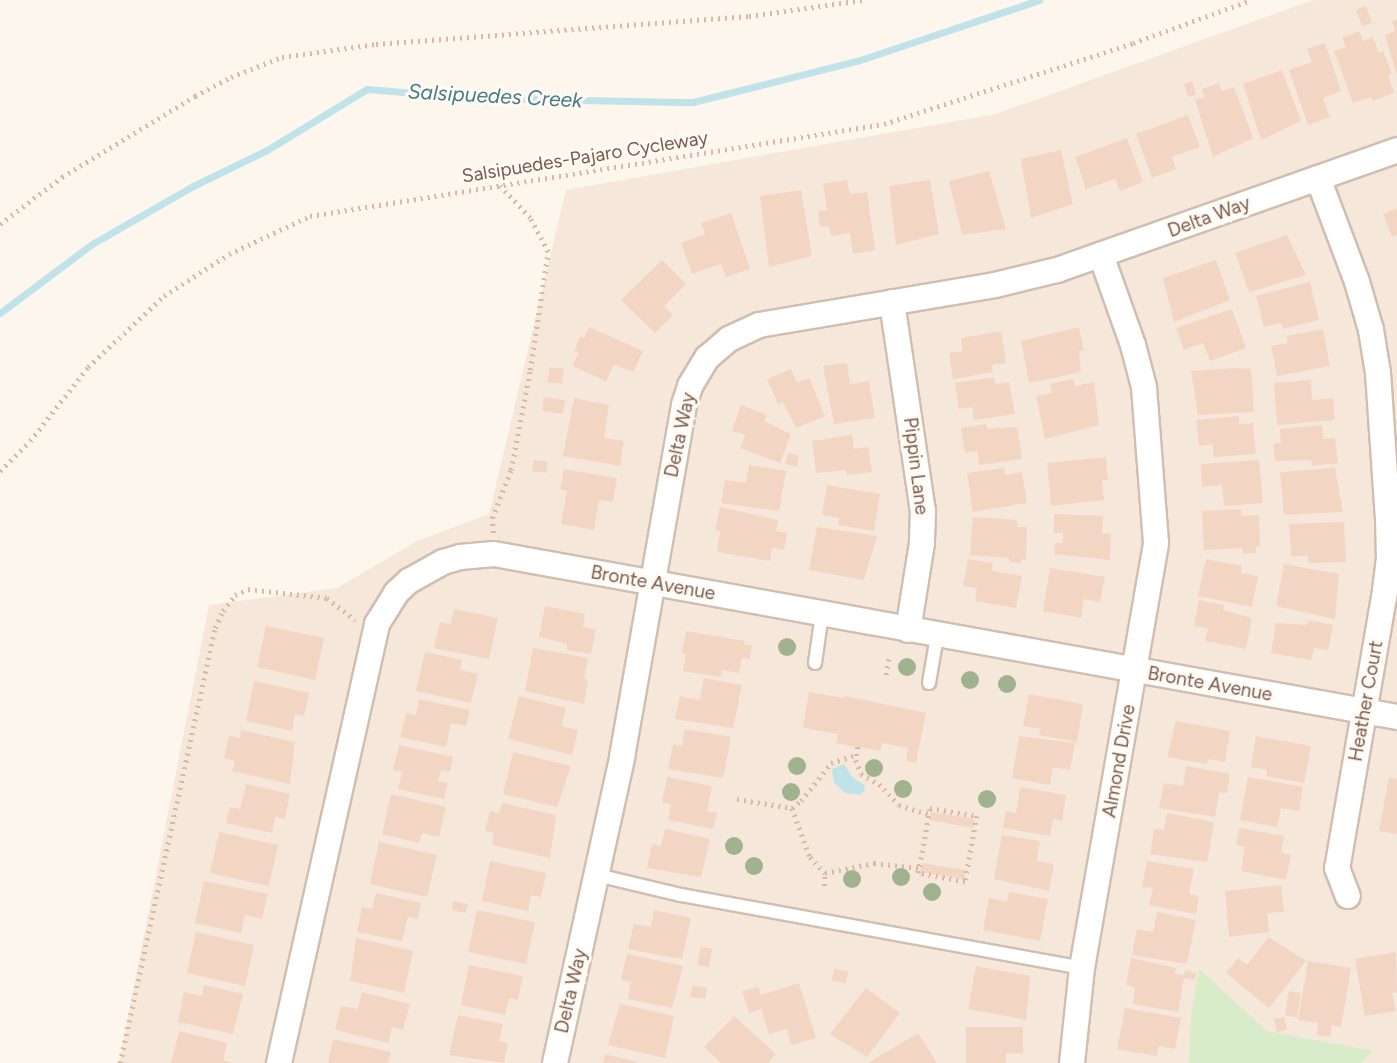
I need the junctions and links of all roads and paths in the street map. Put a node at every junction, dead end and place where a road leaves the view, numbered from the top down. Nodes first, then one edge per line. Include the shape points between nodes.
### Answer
1 (863, 0) edge
2 (1251, 0) edge
3 (1397, 150) edge
4 (1318, 178) junction
5 (499, 185) junction
6 (0, 224) edge
7 (1101, 255) junction
8 (892, 302) junction
9 (0, 471) edge
10 (494, 554) junction
11 (652, 583) junction
12 (822, 614) junction
13 (377, 624) junction
14 (908, 631) junction
15 (937, 636) junction
16 (889, 657) dead end
17 (815, 663) dead end
18 (1135, 671) junction
19 (886, 676) dead end
20 (929, 683) dead end
21 (1364, 711) junction
22 (1397, 717) edge
23 (858, 747) dead end
24 (856, 755) junction
25 (737, 799) dead end
26 (792, 808) junction
27 (929, 814) junction
28 (919, 868) junction
29 (825, 873) junction
30 (597, 876) junction
31 (824, 886) dead end
32 (1348, 896) dead end
33 (1082, 968) junction
34 (120, 1063) edge
35 (279, 1063) edge
36 (555, 1063) edge
37 (1072, 1063) edge

1 - 6 path via 749,16 376,44 282,57 195,96 62,177
2 - 5 path, Salsipuedes-Pajaro Cycleway via 884,124
3 - 4 street, Delta Way
4 - 7 street, Delta Way
4 - 21 street, Heather Court via 1366,307 1381,414 1389,558
5 - 9 path, Salsipuedes-Pajaro Cycleway via 310,216 229,254 164,296 123,334
5 - 10 path via 530,218 548,252 511,470 492,518
7 - 8 street, Delta Way via 1017,281
7 - 18 street, Almond Drive via 1139,365 1148,411 1155,564
8 - 11 street, Delta Way via 759,325 729,339 707,358 684,405
8 - 14 street, Pippin Lane via 923,511
10 - 11 street, Bronte Avenue
10 - 13 street, Bronte Avenue via 460,556 425,570 396,593
11 - 12 street, Bronte Avenue
11 - 30 street, Delta Way
12 - 14 street, Bronte Avenue
12 - 17 lane
13 - 34 path via 344,614 327,598 248,589 235,595 223,611 215,628
13 - 35 street, Bronte Avenue
14 - 15 street, Bronte Avenue
15 - 18 street, Bronte Avenue
15 - 20 lane
16 - 19 path
18 - 21 street, Bronte Avenue
18 - 33 street, Almond Drive
21 - 22 street, Bronte Avenue
21 - 32 street, Heather Court via 1337,868
23 - 24 path
24 - 26 path via 831,763
24 - 27 path via 859,772 879,784 893,802
25 - 26 path
26 - 29 path via 810,856
27 - 28 path
27 - 28 path via 930,808 976,816 965,881 918,873
28 - 29 path via 874,863
29 - 31 path
30 - 33 lane
30 - 36 street, Delta Way
33 - 37 street, Almond Drive

